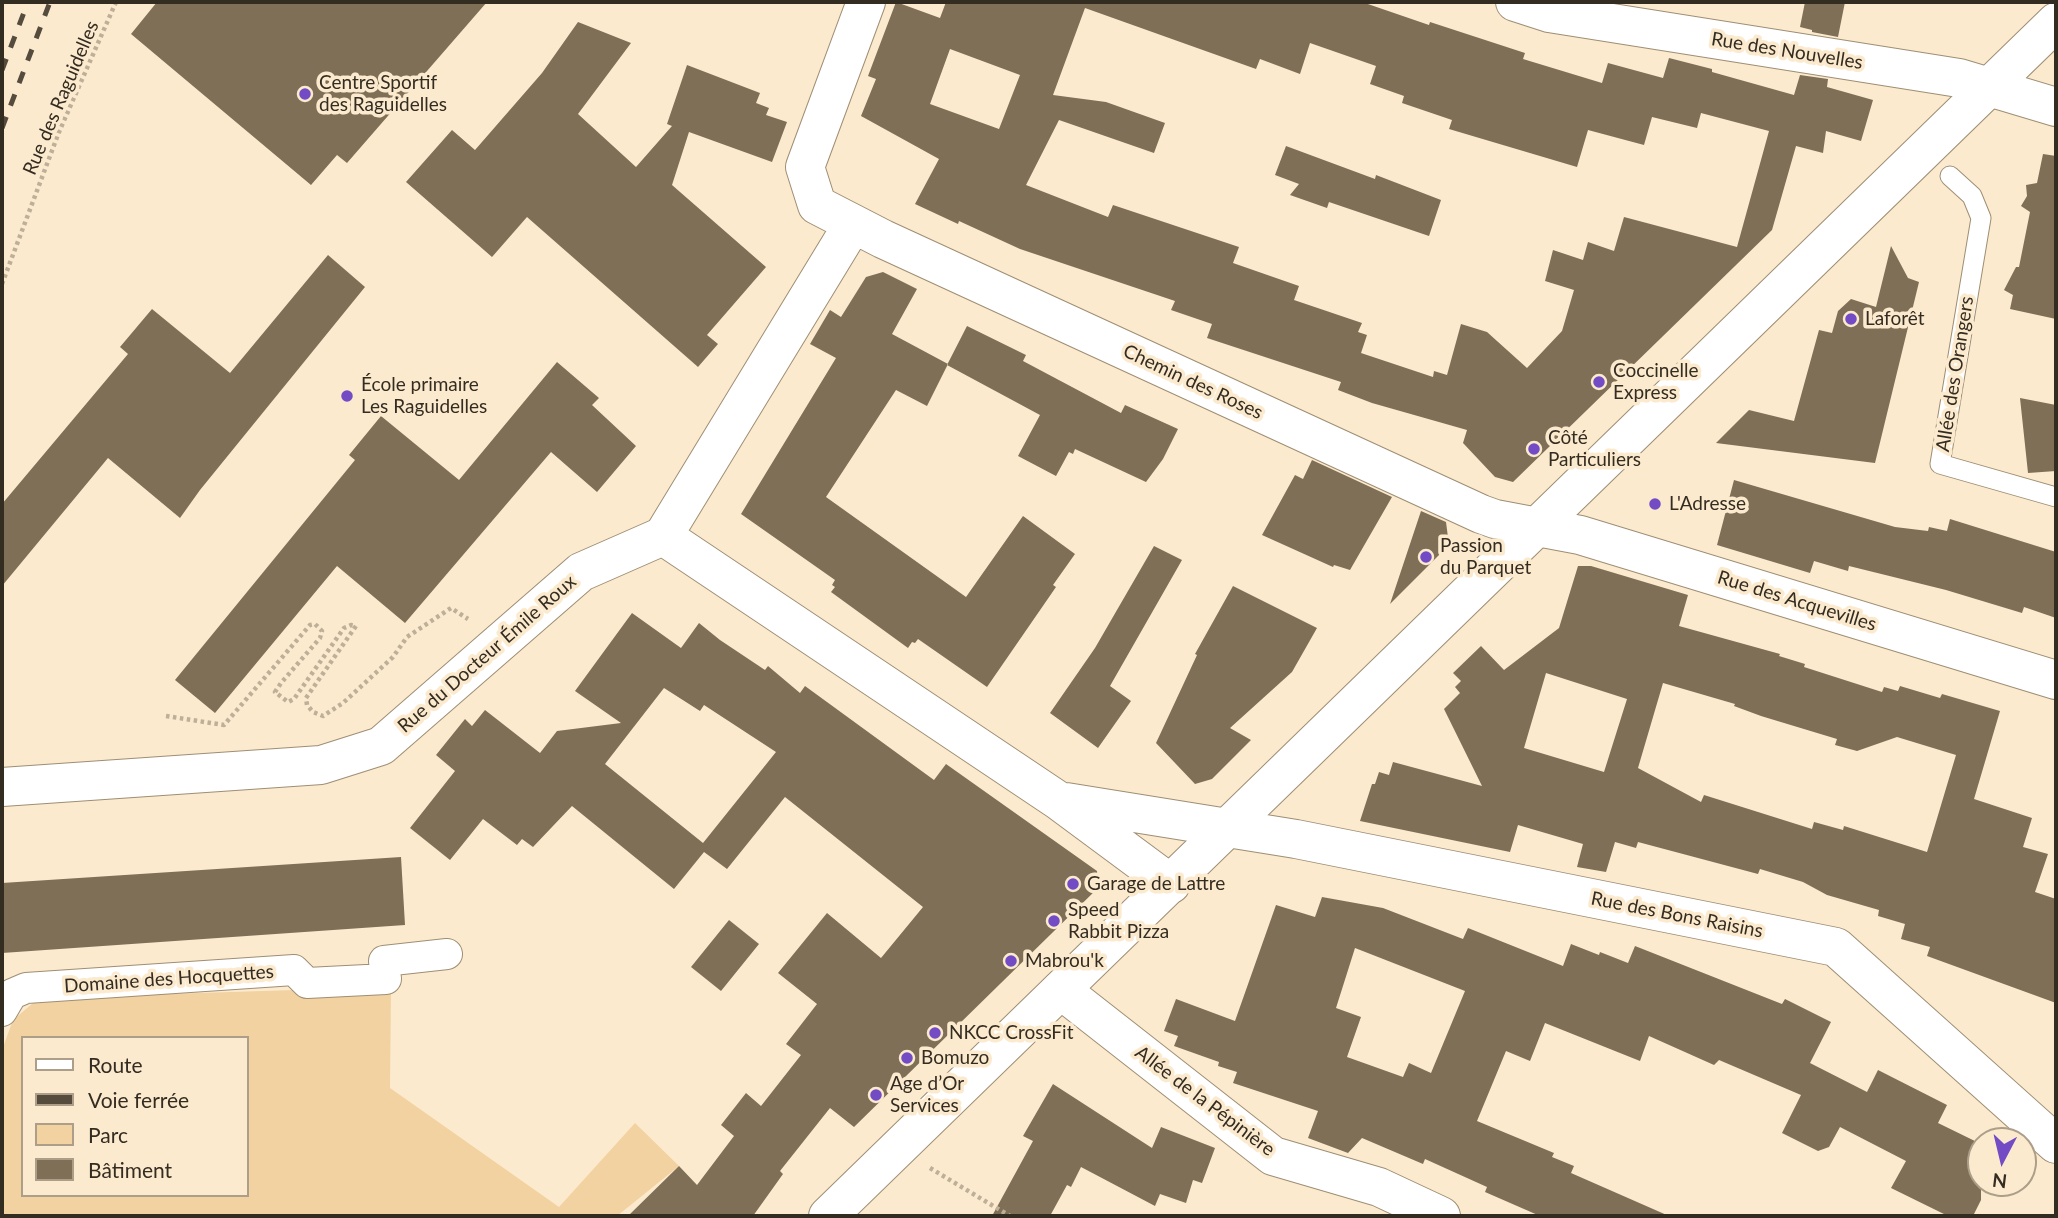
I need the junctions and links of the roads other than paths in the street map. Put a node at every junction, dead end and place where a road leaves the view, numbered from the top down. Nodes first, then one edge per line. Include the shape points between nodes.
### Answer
1 (866, 2) edge
2 (1515, 2) edge
3 (2056, 22) edge
4 (1989, 89) junction
5 (2056, 107) edge
6 (1950, 176) dead end
7 (853, 224) junction
8 (2056, 497) edge
9 (1537, 527) junction
10 (663, 536) junction
11 (2056, 680) edge
12 (2, 787) edge
13 (1059, 801) junction
14 (1228, 828) junction
15 (1171, 884) junction
16 (447, 954) dead end
17 (1061, 990) junction
18 (2, 1011) edge
19 (2056, 1144) edge
20 (828, 1216) edge
21 (1441, 1216) edge

1 - 7 street, Chemin des Roses via 805,167 817,205
2 - 4 street, Rue des Nouvelles via 1549,13 1959,78
3 - 4 street
4 - 5 street, Rue des Nouvelles
4 - 9 street
6 - 8 lane, Allée des Orangers via 1972,196 1981,218 1940,464
7 - 9 street, Chemin des Roses via 1481,514
7 - 10 street
9 - 11 street, Rue des Acquevilles via 1580,535
9 - 14 street
10 - 12 street, Rue du Docteur Émile Roux via 581,572 381,746 321,765
10 - 13 street
13 - 14 street
13 - 15 street
14 - 15 street
14 - 19 street, Rue des Bons Raisins via 1836,947
15 - 17 street
16 - 18 street, Domaine des Hocquettes via 384,961 386,979 307,983 294,970 26,988 12,994
17 - 20 street
17 - 21 street, Allée de la Pépinière via 1273,1156 1379,1187

